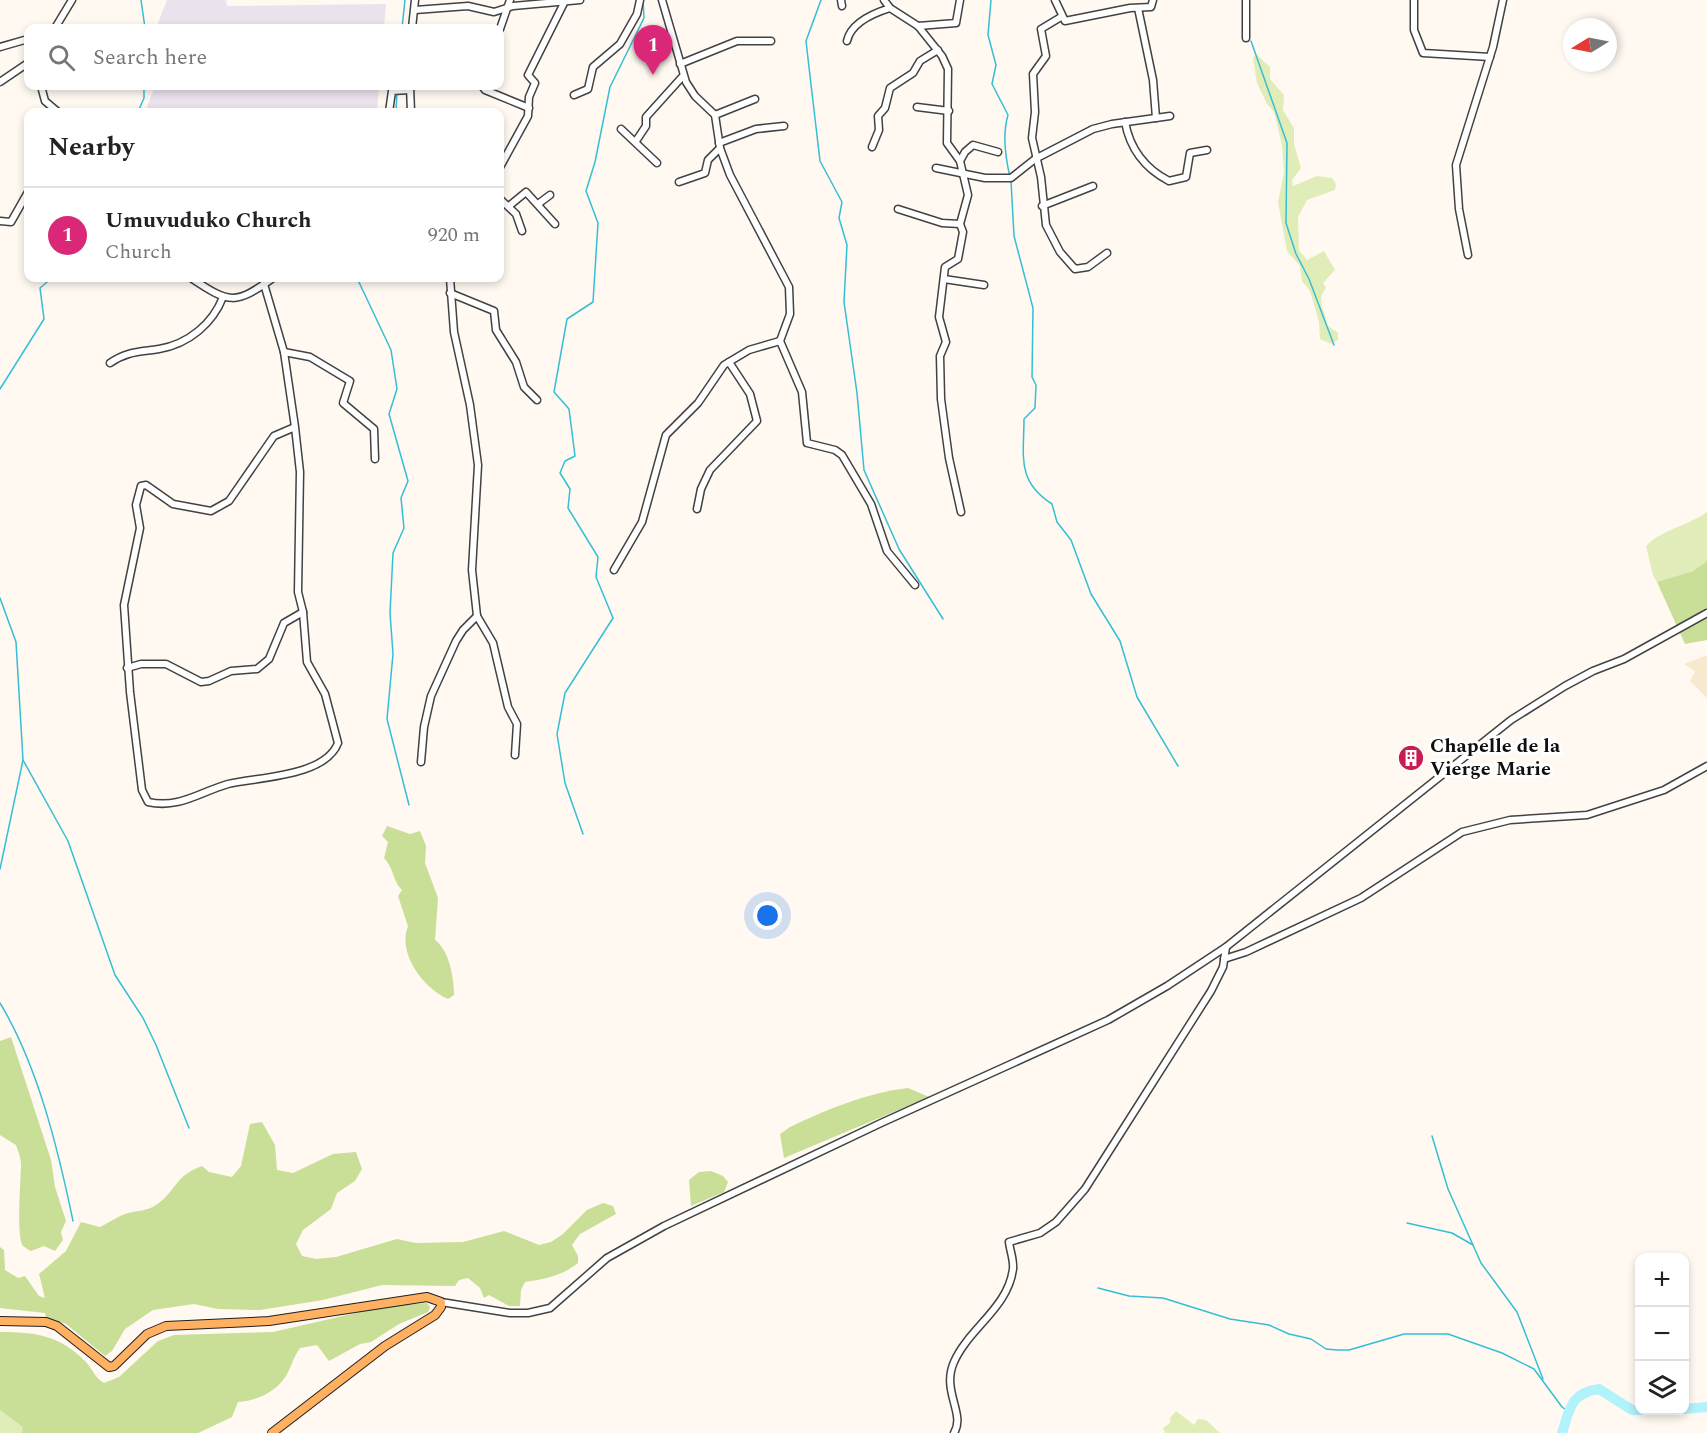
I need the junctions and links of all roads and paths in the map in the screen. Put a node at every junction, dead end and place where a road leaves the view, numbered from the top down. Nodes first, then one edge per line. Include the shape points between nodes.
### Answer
1 (72, 0) edge
2 (416, 0) edge
3 (510, 0) edge
4 (580, 0) edge
5 (640, 0) edge
6 (662, 0) edge
7 (884, 0) edge
8 (960, 0) edge
9 (1055, 0) edge
10 (1153, 0) edge
11 (1246, 0) edge
12 (1414, 0) edge
13 (1503, 0) edge
14 (564, 3) junction
15 (890, 8) junction
16 (1138, 8) junction
17 (506, 9) junction
18 (415, 10) junction
19 (1061, 17) junction
20 (58, 24) edge
21 (413, 24) edge
22 (502, 24) edge
23 (918, 26) junction
24 (1246, 38) dead end
25 (24, 40) edge
26 (771, 41) dead end
27 (847, 41) dead end
28 (0, 47) edge
29 (938, 50) junction
30 (1490, 57) junction
31 (680, 64) junction
32 (24, 66) edge
33 (684, 76) junction
34 (0, 82) edge
35 (42, 90) edge
36 (398, 90) edge
37 (410, 90) edge
38 (485, 90) edge
39 (574, 95) dead end
40 (755, 99) dead end
41 (917, 107) dead end
42 (53, 108) edge
43 (390, 108) edge
44 (411, 108) edge
45 (529, 108) junction
46 (949, 111) junction
47 (715, 115) junction
48 (1170, 116) dead end
49 (1156, 118) junction
50 (1125, 122) junction
51 (784, 126) dead end
52 (621, 129) dead end
53 (636, 141) junction
54 (720, 146) junction
55 (872, 147) dead end
56 (1207, 150) dead end
57 (998, 152) dead end
58 (1035, 159) junction
59 (504, 160) edge
60 (960, 162) junction
61 (657, 163) dead end
62 (936, 168) dead end
63 (963, 173) junction
64 (679, 183) dead end
65 (1094, 186) dead end
66 (550, 195) dead end
67 (24, 199) edge
68 (504, 202) edge
69 (538, 204) junction
70 (509, 206) junction
71 (1042, 206) junction
72 (898, 209) dead end
73 (0, 221) edge
74 (555, 224) dead end
75 (960, 224) junction
76 (522, 231) dead end
77 (1107, 253) dead end
78 (1468, 255) dead end
79 (944, 279) junction
80 (198, 282) edge
81 (267, 282) edge
82 (450, 282) edge
83 (264, 284) junction
84 (984, 285) dead end
85 (450, 293) junction
86 (224, 297) junction
87 (780, 341) junction
88 (284, 352) junction
89 (729, 362) junction
90 (110, 363) dead end
91 (537, 400) dead end
92 (295, 427) junction
93 (375, 459) dead end
94 (697, 509) dead end
95 (961, 512) dead end
96 (614, 570) dead end
97 (915, 585) dead end
98 (303, 612) junction
99 (1707, 612) edge
100 (477, 616) junction
101 (128, 669) junction
102 (515, 755) dead end
103 (421, 762) dead end
104 (1707, 766) edge
105 (1226, 947) junction
106 (1224, 959) junction
107 (441, 1302) junction
108 (0, 1321) edge
109 (272, 1433) edge
110 (954, 1433) edge

1 - 20 street
2 - 18 street
3 - 17 street
4 - 14 street
5 - 39 street via 637,14 620,44 595,64 588,89
6 - 31 street
7 - 15 street
8 - 23 street via 956,23
9 - 19 street
10 - 16 street via 1151,7
11 - 24 street
12 - 30 street via 1414,30 1423,53
13 - 30 street
14 - 17 street
14 - 45 street via 528,75 534,82
15 - 23 street
15 - 27 street via 869,15
16 - 19 street via 1065,21
16 - 49 street via 1153,80
17 - 18 street via 494,12 468,6
17 - 22 street
18 - 21 street
19 - 58 street via 1041,29 1046,56 1032,82
23 - 29 street
25 - 28 street
26 - 31 street via 737,41
29 - 46 street via 948,69
29 - 55 street via 890,88 885,108 878,116 879,130
30 - 78 street via 1456,165
31 - 33 street
32 - 34 street
33 - 47 street via 689,89
33 - 53 street via 646,117 646,126
35 - 42 street via 45,101
36 - 43 street via 392,91
37 - 44 street
38 - 45 street
40 - 47 street
41 - 46 street
45 - 59 street
46 - 60 street via 947,143
47 - 54 street
48 - 49 street
49 - 50 street
50 - 56 street via 1138,156 1169,181 1186,177 1190,153
50 - 58 street via 1093,129
51 - 54 street via 759,129
52 - 53 street
53 - 61 street
54 - 64 street via 708,160 705,173
54 - 87 street via 730,175 789,287 790,314
57 - 60 street via 973,145
58 - 63 street via 1011,177 985,178
58 - 71 street via 1041,177
60 - 63 street
62 - 63 street
63 - 75 street via 968,195
65 - 71 street
66 - 69 street
67 - 73 street via 11,222
68 - 70 street
69 - 70 street via 524,192
69 - 74 street
70 - 76 street
71 - 77 street via 1046,225 1075,269 1088,267
72 - 75 street via 942,223
75 - 79 street via 963,232 958,260 945,267
79 - 84 street
79 - 95 street via 939,317 946,342 940,356 942,399
80 - 86 street
81 - 83 street
82 - 85 street
83 - 86 street via 243,298
83 - 88 street
85 - 91 street via 494,310 496,330 516,362 524,387
85 - 100 street via 478,465 472,570
86 - 90 street via 211,321 197,332 171,346 122,355
87 - 89 street via 749,350
87 - 97 street via 802,392 807,443 842,455 871,504 887,551
88 - 92 street
88 - 93 street via 310,357 350,381 343,403 374,429
89 - 94 street via 750,394 757,421 710,470
89 - 96 street via 663,440 642,522
92 - 98 street via 300,472 298,592
92 - 101 street via 274,436 229,501 211,512 173,504 146,485 141,486 136,506 140,528 124,605
98 - 101 street via 284,623 269,659 257,669 231,670 201,681 166,664 141,664
98 - 101 street via 307,662 325,693 338,743 328,756 292,775 225,785 185,802 146,801
99 - 105 street via 1624,659 1565,686 1511,720
100 - 102 street via 493,643 508,707 517,724
100 - 103 street via 456,641 431,696
104 - 106 street via 1664,790 1587,815 1510,820 1462,832 1361,898
105 - 106 street
105 - 107 street via 1108,1020 664,1226 607,1258 550,1308 510,1313
106 - 110 street via 1211,991 1085,1189 1056,1222 1040,1233 1009,1242 1013,1264 1008,1289 957,1356 950,1373 949,1392 959,1420
107 - 108 main road via 427,1297 269,1321 166,1326 147,1334 110,1367 57,1326 46,1322
107 - 109 main road via 435,1315 385,1346

